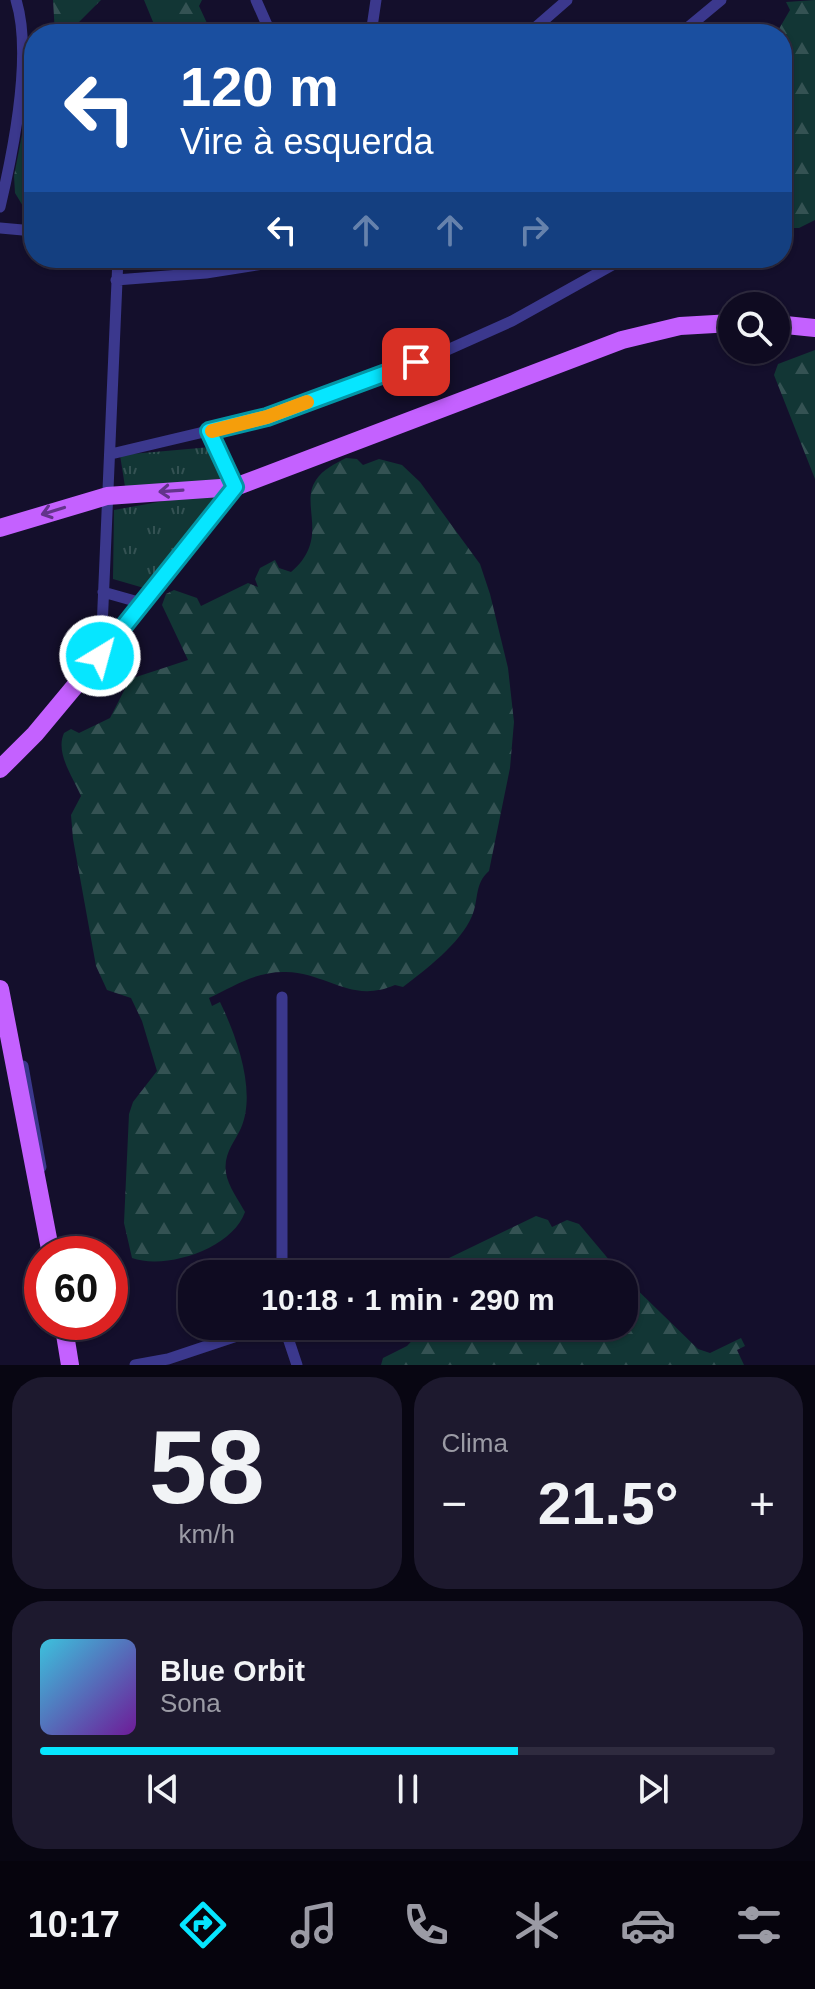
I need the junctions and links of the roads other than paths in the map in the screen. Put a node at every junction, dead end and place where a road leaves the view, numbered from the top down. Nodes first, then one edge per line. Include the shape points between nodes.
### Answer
1 (16, 0) edge
2 (256, 0) edge
3 (376, 0) edge
4 (567, 0) edge
5 (721, 0) edge
6 (267, 24) edge
7 (372, 24) edge
8 (539, 24) edge
9 (692, 24) edge
10 (5, 166) edge
11 (0, 207) edge
12 (1, 228) edge
13 (24, 231) edge
14 (117, 268) edge
15 (225, 268) edge
16 (607, 268) edge
17 (116, 280) junction
18 (718, 324) edge
19 (790, 325) edge
20 (815, 328) edge
21 (209, 431) junction
22 (111, 454) junction
23 (235, 487) junction
24 (107, 496) junction
25 (0, 528) edge
26 (103, 592) junction
27 (142, 603) junction
28 (100, 656) junction
29 (7, 763) edge
30 (0, 988) edge
31 (282, 997) dead end
32 (47, 1236) edge
33 (282, 1260) edge
34 (66, 1340) edge
35 (229, 1340) edge
36 (289, 1340) edge
37 (169, 1362) edge
38 (70, 1365) edge
39 (135, 1365) edge
40 (297, 1365) edge

1 - 10 street via 22,70
2 - 6 street
3 - 7 street
4 - 8 street
5 - 9 street
10 - 11 street
12 - 13 street
14 - 17 street
15 - 17 street
16 - 21 street via 445,351 267,417
17 - 22 street
18 - 23 main road via 680,326 622,340
19 - 20 main road
21 - 22 street
21 - 23 street
22 - 24 street
23 -> 24 main road
23 - 27 main road
24 -> 25 main road
24 - 26 street
26 - 27 street
26 - 28 street
27 - 28 main road
28 - 29 main road
30 - 32 main road
31 - 33 street
34 - 38 main road
35 - 37 street
36 - 40 street
37 - 39 street

